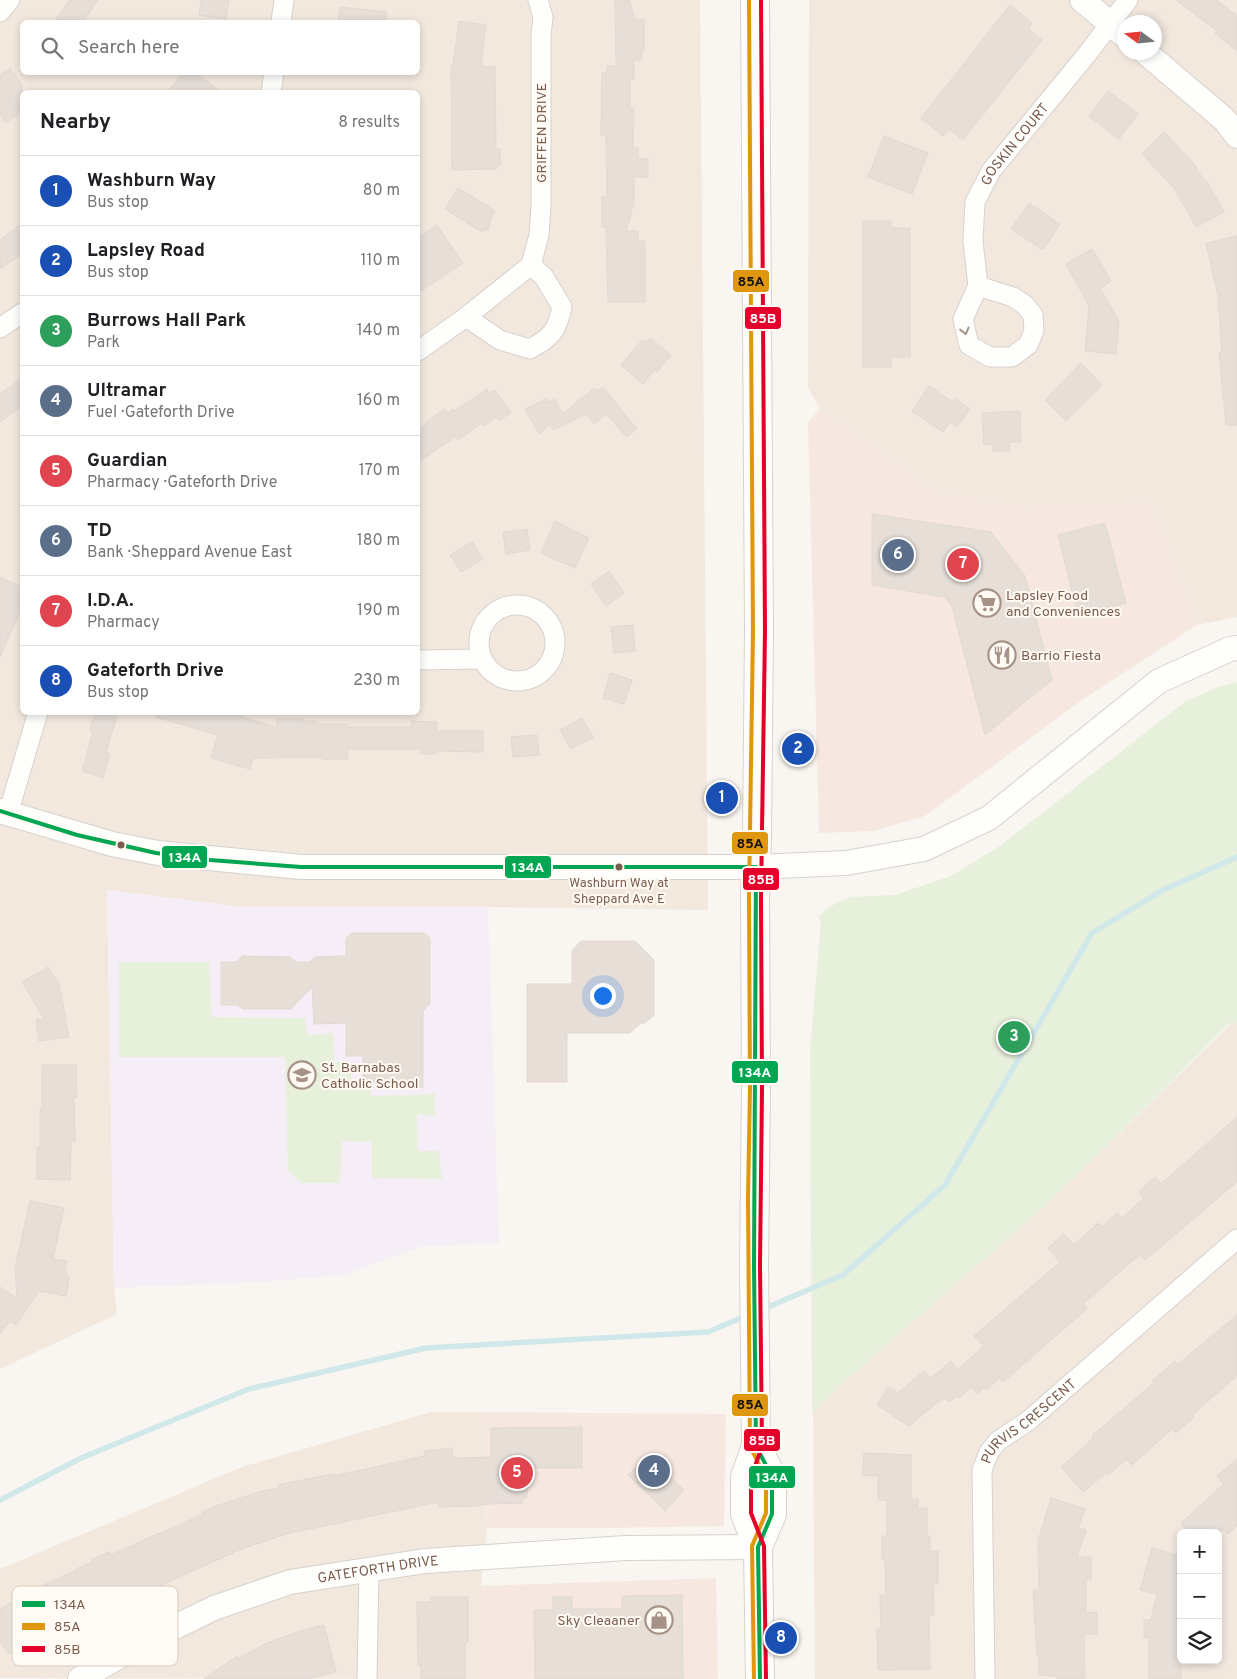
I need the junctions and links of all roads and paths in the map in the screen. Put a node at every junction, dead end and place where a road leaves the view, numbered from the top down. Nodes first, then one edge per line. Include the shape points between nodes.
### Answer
1 (10, 0) edge
2 (284, 0) edge
3 (538, 0) edge
4 (755, 0) edge
5 (1082, 0) edge
6 (1128, 0) edge
7 (0, 12) edge
8 (1123, 15) edge
9 (281, 20) edge
10 (1117, 29) edge
11 (1117, 31) edge
12 (1154, 60) edge
13 (274, 75) edge
14 (271, 90) edge
15 (1237, 136) edge
16 (531, 265) junction
17 (978, 286) dead end
18 (20, 314) edge
19 (466, 317) junction
20 (0, 328) edge
21 (420, 350) edge
22 (1237, 648) edge
23 (481, 659) junction
24 (420, 660) edge
25 (37, 715) edge
26 (4, 813) edge
27 (756, 867) junction
28 (1237, 1239) edge
29 (758, 1547) junction
30 (369, 1570) junction
31 (178, 1625) edge
32 (102, 1666) edge
33 (80, 1679) edge
34 (367, 1679) edge
35 (760, 1679) edge
36 (985, 1679) edge

1 - 7 street
2 - 9 street
3 - 16 street, GRIFFEN DRIVE via 543,17 540,207 539,235
4 - 27 main road via 759,631
5 - 10 street
6 - 8 street, GOSKIN COURT
11 - 17 street, GOSKIN COURT via 991,171 975,202 972,242
12 - 15 street via 1225,120
13 - 14 street
16 - 19 street
16 - 19 street via 544,277 562,307 558,326 547,340 530,349 500,340
18 - 20 street
19 - 21 street
22 - 27 street via 1159,680 989,818 924,849 846,863
23 - 23 street via 487,669 508,681 531,679 550,663 555,638 551,625 532,608 519,604 506,606 494,612 479,633
23 - 24 street
25 - 26 street
26 - 27 street via 112,844 158,853 301,867
27 - 29 main road via 756,1446 772,1478 772,1514
28 - 36 street, PURVIS CRESCENT via 989,1452 982,1470
29 - 30 street, GATEFORTH DRIVE via 626,1548 425,1561
29 - 35 main road
30 - 31 street, GATEFORTH DRIVE via 290,1582 214,1608
30 - 34 street
32 - 33 street, GATEFORTH DRIVE

